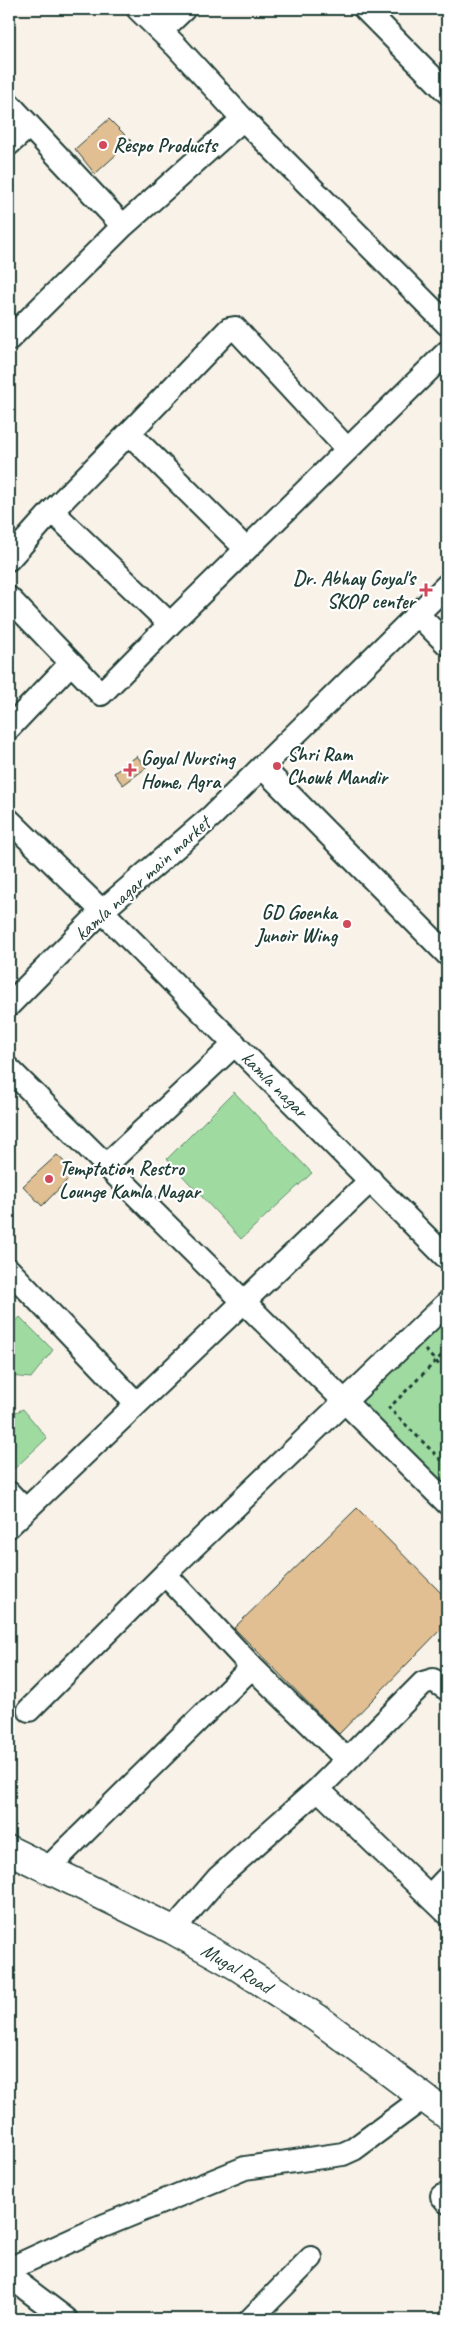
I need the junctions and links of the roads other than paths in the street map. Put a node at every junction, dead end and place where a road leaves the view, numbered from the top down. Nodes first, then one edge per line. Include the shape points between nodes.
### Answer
1 (138, 9) edge
2 (184, 9) edge
3 (366, 9) edge
4 (160, 30) junction
5 (447, 92) edge
6 (9, 104) edge
7 (243, 119) junction
8 (29, 126) junction
9 (9, 144) edge
10 (123, 226) junction
11 (447, 324) edge
12 (9, 339) edge
13 (447, 352) edge
14 (129, 433) junction
15 (347, 449) junction
16 (52, 510) junction
17 (245, 548) junction
18 (9, 559) edge
19 (447, 585) edge
20 (9, 598) edge
21 (417, 614) junction
22 (170, 624) junction
23 (447, 644) edge
24 (71, 664) junction
25 (9, 728) edge
26 (262, 767) junction
27 (9, 820) edge
28 (102, 911) junction
29 (447, 954) edge
30 (9, 1005) edge
31 (235, 1044) junction
32 (9, 1069) edge
33 (106, 1165) junction
34 (371, 1180) junction
35 (447, 1258) edge
36 (11, 1277) edge
37 (245, 1302) junction
38 (447, 1303) edge
39 (346, 1401) junction
40 (136, 1403) junction
41 (9, 1493) edge
42 (447, 1503) edge
43 (25, 1510) junction
44 (9, 1526) edge
45 (165, 1574) junction
46 (252, 1667) junction
47 (447, 1689) edge
48 (29, 1710) dead end
49 (346, 1759) junction
50 (318, 1789) junction
51 (9, 1850) edge
52 (47, 1868) junction
53 (447, 1878) edge
54 (430, 1896) junction
55 (447, 1913) edge
56 (173, 1930) junction
57 (423, 2098) junction
58 (447, 2115) edge
59 (310, 2258) dead end
60 (9, 2269) edge
61 (9, 2276) edge
62 (66, 2319) edge
63 (251, 2319) edge

1 - 4 street
2 - 4 street
3 - 5 street
4 - 7 street
6 - 8 street
7 - 10 street
7 - 11 street
8 - 9 street
8 - 10 street
10 - 12 street
13 - 15 street
14 - 15 street via 232,328
14 - 16 street
14 - 17 street
15 - 17 street
16 - 18 street
16 - 22 street
17 - 22 street
19 - 21 street, kamla nagar main market
20 - 24 street
21 - 23 street
21 - 26 street, kamla nagar main market
22 - 24 street via 101,694
24 - 25 street
26 - 28 street, kamla nagar main market via 212,816
26 - 29 street
27 - 28 street, kamla nagar
28 - 30 street, kamla nagar main market
28 - 31 street, kamla nagar
31 - 33 street
31 - 34 street, kamla nagar
32 - 33 street
33 - 37 street
34 - 35 street, kamla nagar
34 - 37 street
36 - 40 street
37 - 39 street
37 - 40 street
38 - 39 street
39 - 42 street
39 - 45 street
40 - 43 street
41 - 43 street
43 - 44 street
45 - 46 street
45 - 48 street
46 - 49 street
46 - 52 street
47 - 49 street via 433,1680 422,1683
49 - 50 street
50 - 54 street
50 - 56 street via 218,1878
51 - 52 street, Mugal Road
52 - 56 street, Mugal Road
53 - 54 street
54 - 55 street
56 - 57 street, Mugal Road via 237,1966 317,2018
57 - 58 street, Mugal Road
57 - 60 street via 343,2154 244,2168
59 - 63 street
61 - 62 street

